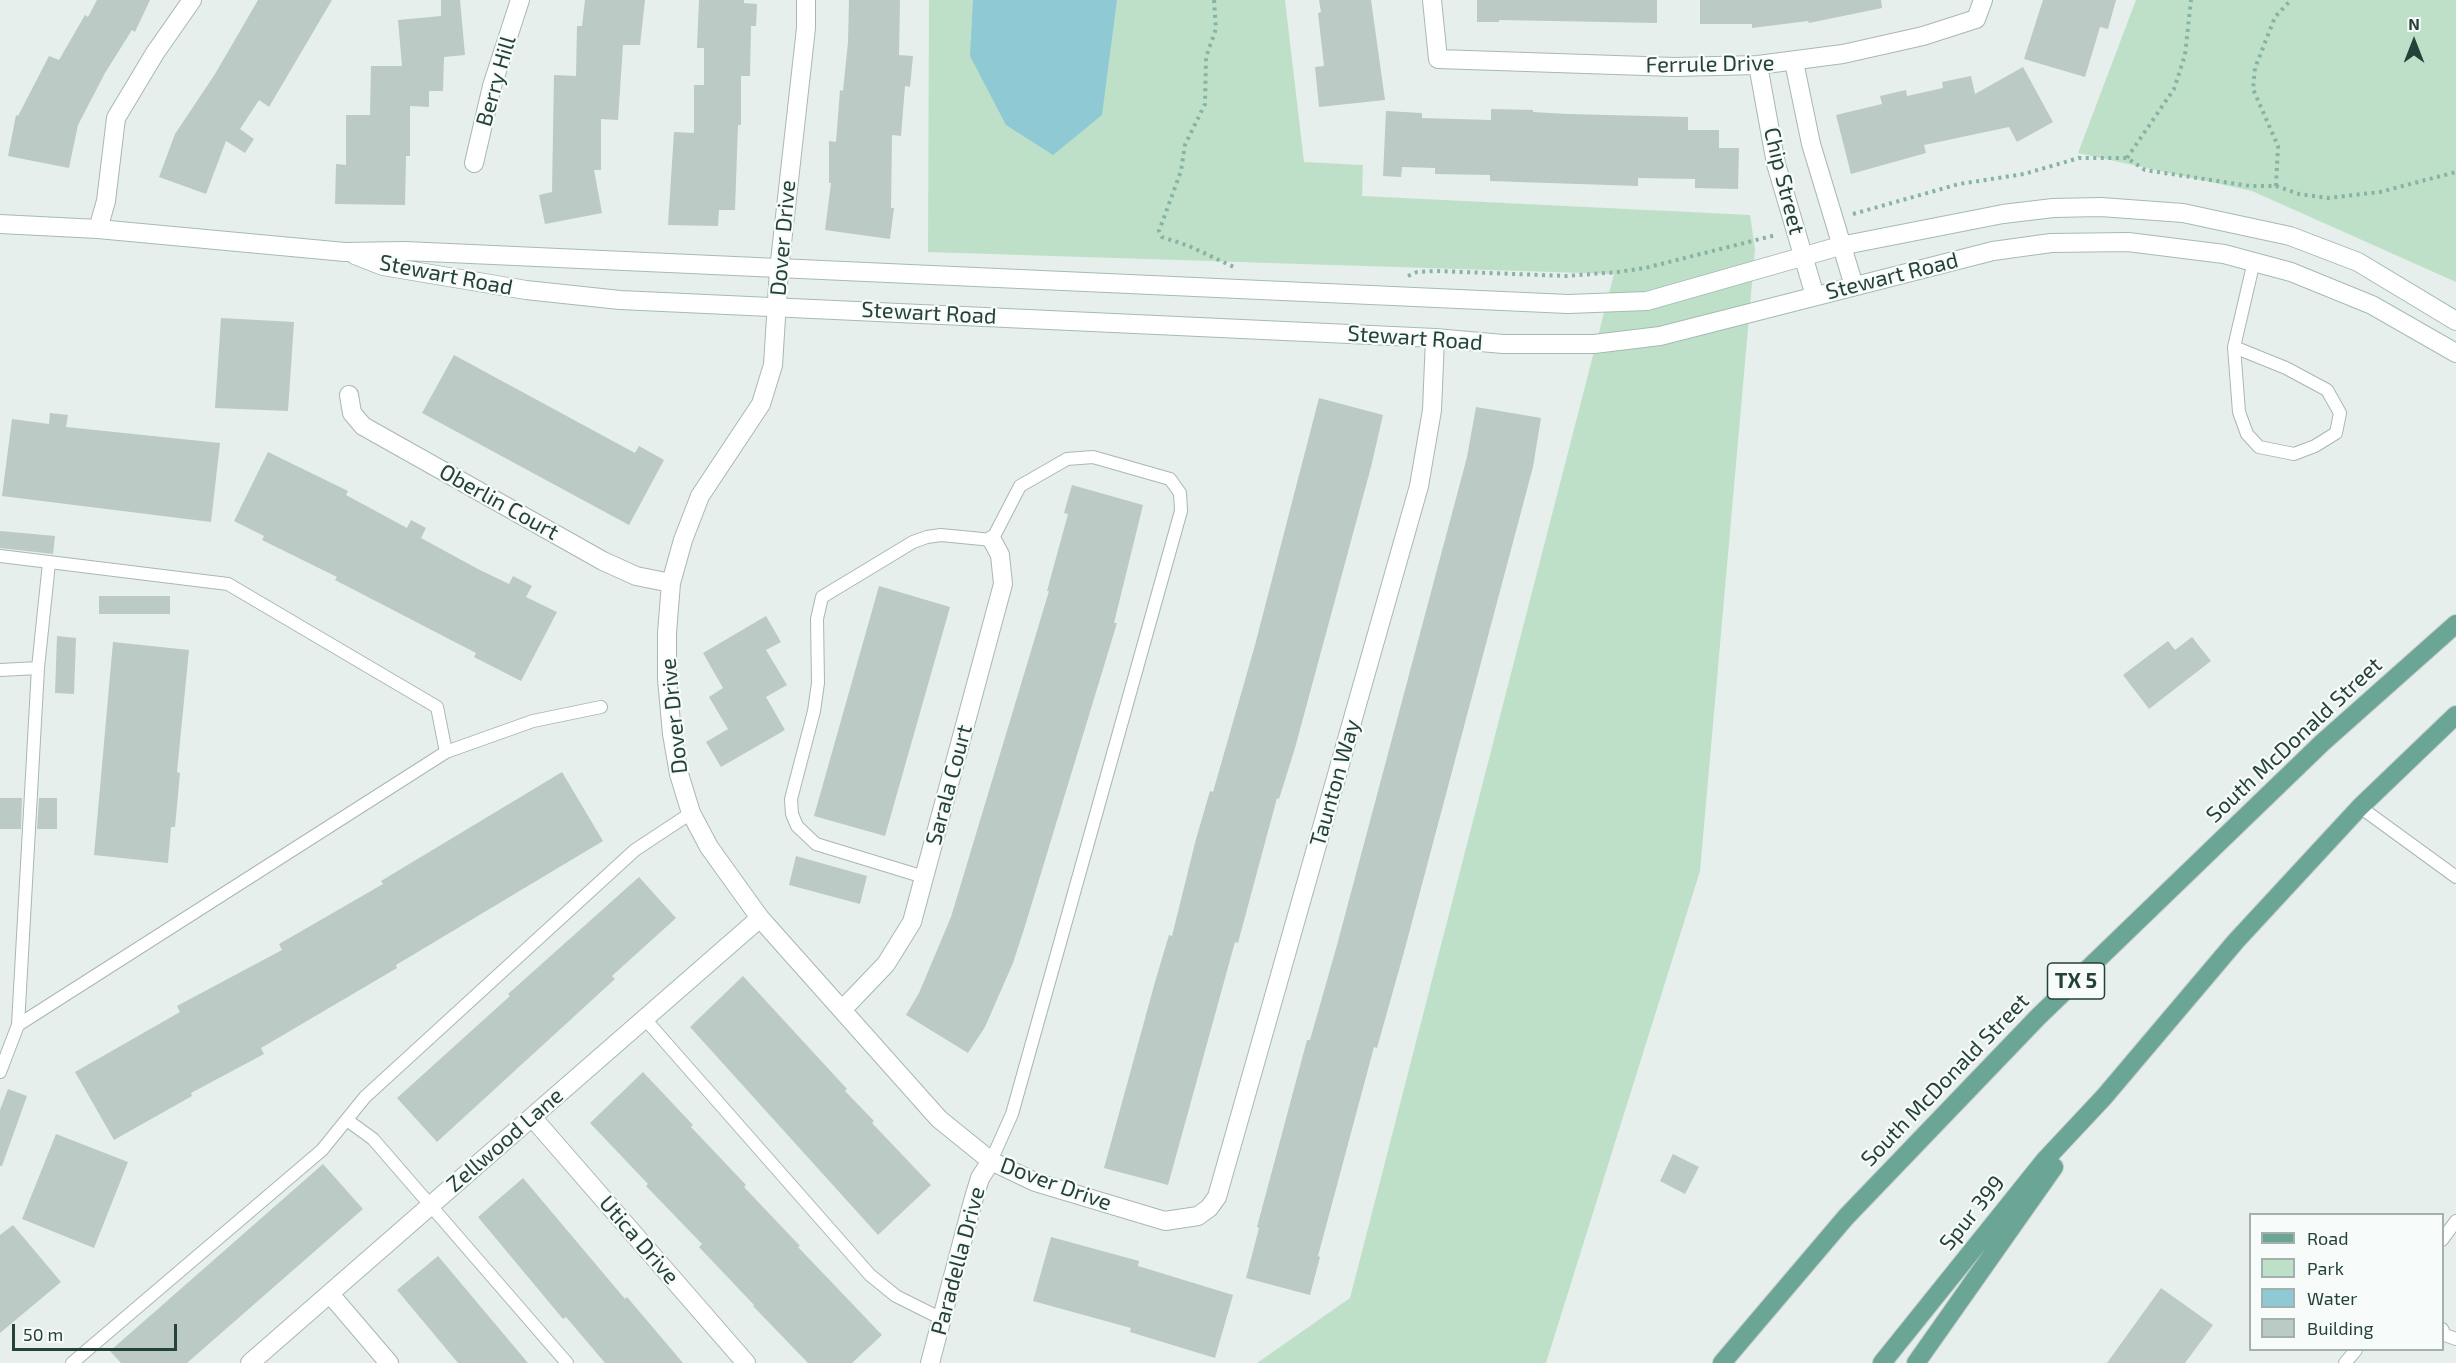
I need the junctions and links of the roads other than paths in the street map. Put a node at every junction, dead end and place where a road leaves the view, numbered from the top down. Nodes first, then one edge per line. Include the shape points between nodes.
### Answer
1 (192, 0) edge
2 (519, 0) edge
3 (806, 0) edge
4 (1431, 0) edge
5 (1983, 0) edge
6 (1794, 62) junction
7 (1758, 65) junction
8 (474, 163) dead end
9 (0, 224) edge
10 (98, 229) junction
11 (1840, 246) junction
12 (345, 252) junction
13 (1803, 255) junction
14 (2254, 261) junction
15 (779, 270) junction
16 (1854, 286) junction
17 (1815, 296) junction
18 (778, 306) junction
19 (2456, 321) edge
20 (1436, 338) junction
21 (2234, 347) junction
22 (2456, 353) edge
23 (349, 395) dead end
24 (992, 540) junction
25 (0, 556) edge
26 (49, 563) junction
27 (671, 583) junction
28 (2456, 624) edge
29 (38, 668) junction
30 (0, 670) edge
31 (601, 707) dead end
32 (2456, 715) edge
33 (446, 752) junction
34 (2360, 807) junction
35 (691, 813) junction
36 (924, 877) junction
37 (2456, 877) edge
38 (760, 918) junction
39 (842, 1010) junction
40 (645, 1019) junction
41 (18, 1025) junction
42 (0, 1072) edge
43 (2104, 1097) junction
44 (532, 1117) junction
45 (347, 1120) junction
46 (991, 1161) junction
47 (430, 1206) junction
48 (1198, 1216) joint
49 (2456, 1221) edge
50 (2444, 1237) edge
51 (330, 1294) junction
52 (942, 1319) junction
53 (2355, 1351) edge
54 (72, 1363) edge
55 (250, 1363) edge
56 (389, 1363) edge
57 (567, 1363) edge
58 (746, 1363) edge
59 (930, 1363) edge
60 (1722, 1363) edge
61 (1882, 1363) edge
62 (1916, 1363) edge
63 (2345, 1363) edge

1 - 10 street via 116,118 106,201
2 - 8 street, Berry Hill via 492,86
3 - 15 street, Dover Drive
4 - 7 street, Ferrule Drive via 1438,59 1674,67
5 - 6 street, Ferrule Drive via 1976,19 1923,36
6 - 7 street, Ferrule Drive
6 - 11 street, Chip Street via 1811,144
7 - 13 street, Chip Street via 1776,164
9 - 10 street, Stewart Road
10 - 12 street, Stewart Road
11 - 13 street, Stewart Road
11 - 16 street, Chip Street
11 - 19 street, Stewart Road via 2053,208 2183,213 2233,222 2328,249 2388,278
12 - 15 street, Stewart Road via 405,251
12 - 18 street, Stewart Road via 383,266 526,290 620,300
13 - 15 street, Stewart Road via 1647,301 1569,304
13 - 17 street, Chip Street
14 - 16 street, Stewart Road via 2128,242 2051,243 1992,251
14 - 21 lane
14 - 22 street, Stewart Road via 2373,305
15 - 18 street, Dover Drive
16 - 17 street, Stewart Road
17 - 20 street, Stewart Road via 1660,336 1594,344 1503,344
18 - 20 street, Stewart Road
18 - 27 street, Dover Drive via 772,365 761,404 700,496 690,516
20 - 48 street, Taunton Way via 1432,410 1419,486 1217,1197
21 - 21 lane via 2239,412 2247,434 2259,447 2294,454 2336,433 2340,413 2327,390
23 - 27 street, Oberlin Court via 352,413 363,426 603,561 636,576
24 - 36 street, Sarala Court via 1000,555 1003,584
24 - 36 lane via 941,535 913,542 830,590 818,608 818,683 791,799 792,814 797,826 816,844
24 - 46 lane via 1020,486 1067,459 1093,457 1170,479 1180,493 1180,511 1012,1114
25 - 26 lane
26 - 29 lane
26 - 33 lane via 228,584 437,707
27 - 35 street, Dover Drive via 667,679 679,774
28 - 60 main road, South McDonald Street / TX 5 via 2322,743 2038,1017 1846,1218
29 - 30 lane
29 - 41 lane
31 - 33 lane via 533,721
32 - 34 main road
33 - 41 lane
34 - 37 lane
34 - 43 main road via 2236,941
35 - 38 street, Dover Drive via 709,847
35 - 45 lane via 635,850 365,1097
36 - 39 street, Sarala Court via 905,937 886,964
38 - 39 street, Dover Drive
38 - 40 street, Zellwood Lane
39 - 46 street, Dover Drive via 939,1119
40 - 44 street, Zellwood Lane
40 - 52 lane via 870,1275 896,1296
41 - 42 lane
43 - 61 main road, Spur 399 via 2044,1160
43 - 62 main road
44 - 47 street, Zellwood Lane
44 - 58 street, Utica Drive
45 - 47 lane via 372,1139
45 - 54 lane via 322,1150
46 - 48 street, Dover Drive via 1035,1182 1165,1221
46 - 52 street, Paradella Drive via 980,1178
47 - 51 street, Zellwood Lane
47 - 57 lane
49 - 50 lane
51 - 55 street, Zellwood Lane
51 - 56 street
52 - 59 street, Paradella Drive
53 - 63 lane

